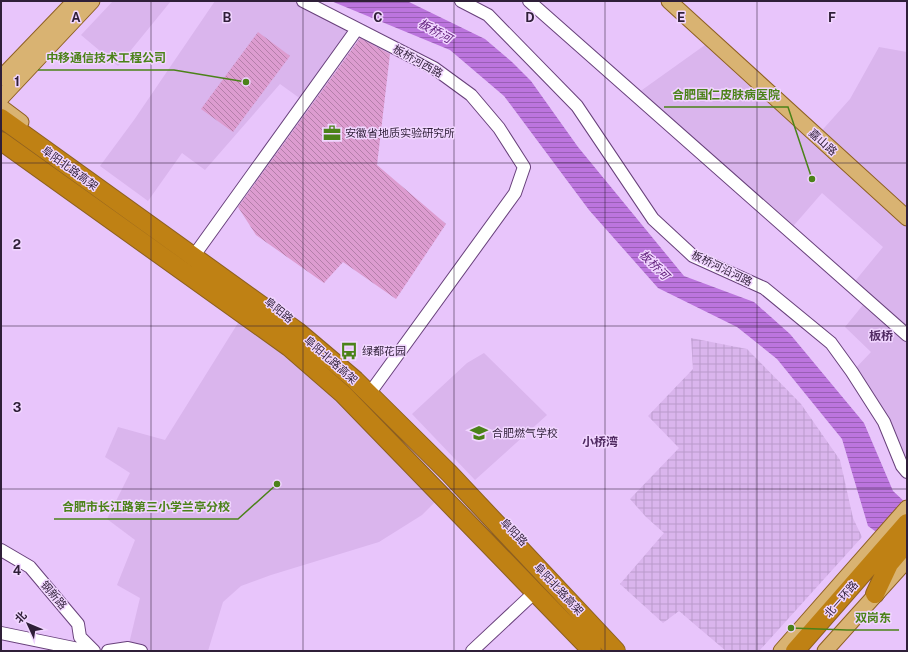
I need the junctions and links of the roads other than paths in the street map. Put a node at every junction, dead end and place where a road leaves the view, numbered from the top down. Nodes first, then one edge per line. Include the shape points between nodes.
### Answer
1 (70, 1) edge
2 (75, 1) edge
3 (92, 1) edge
4 (303, 1) edge
5 (461, 1) edge
6 (529, 1) edge
7 (669, 1) edge
8 (57, 21) junction
9 (357, 28) junction
10 (1, 78) edge
11 (1, 98) edge
12 (1, 107) edge
13 (1, 118) edge
14 (1, 131) edge
15 (1, 141) edge
16 (907, 218) edge
17 (198, 250) junction
18 (907, 335) edge
19 (372, 390) junction
20 (907, 472) edge
21 (907, 508) edge
22 (907, 523) edge
23 (1, 550) edge
24 (894, 553) edge
25 (535, 592) junction
26 (875, 594) joint
27 (1, 633) edge
28 (88, 651) edge
29 (94, 651) edge
30 (108, 651) edge
31 (141, 651) edge
32 (472, 651) edge
33 (592, 651) edge
34 (605, 651) edge
35 (616, 651) edge
36 (627, 651) edge
37 (781, 651) edge
38 (795, 651) edge
39 (810, 651) edge
40 (825, 651) edge

1 - 8 street
2 - 8 main road
3 - 11 main road
4 - 9 street, 板桥河西路
5 - 20 street, 板桥河沿河路 via 488,15 577,106 653,219 693,256 764,288 831,343 884,422 902,466
6 - 18 street
7 - 16 main road, 嘉山路
8 - 10 main road
9 - 17 street
9 - 19 street, 板桥河西路 via 434,68 471,95 499,128 524,167 515,193
12 - 17 main road, 阜阳路
13 - 35 highway, 阜阳北路高架 via 297,331 355,380 450,474
14 - 34 highway, 阜阳北路高架 via 152,235 306,349 365,400
15 - 25 highway via 289,347 343,394
17 - 19 main road, 阜阳路 via 273,304
19 - 36 main road, 阜阳路 via 454,469
21 - 24 main road
22 - 24 highway
23 - 29 street, 钢新路 via 30,567 78,624 80,637
24 - 26 highway
24 - 37 main road via 855,568
24 - 38 highway, 北一环路
24 - 39 highway, 北一环路
25 - 32 street
25 - 33 highway
26 - 40 main road
27 - 28 street
30 - 31 street via 128,648

